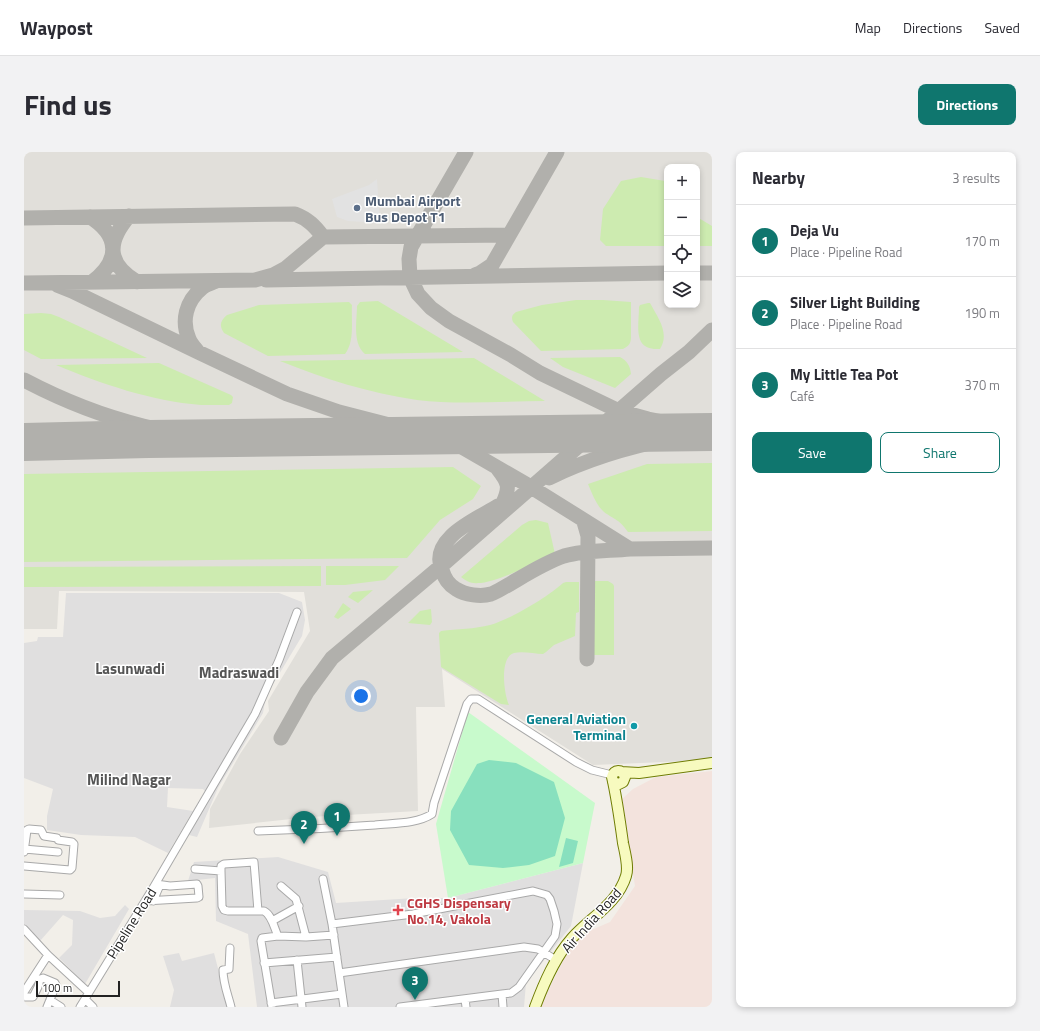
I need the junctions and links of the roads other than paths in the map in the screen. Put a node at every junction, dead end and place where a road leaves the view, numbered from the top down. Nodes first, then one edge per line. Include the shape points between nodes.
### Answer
1 (297, 612) dead end
2 (712, 763) edge
3 (618, 779) junction
4 (258, 831) dead end
5 (24, 851) edge
6 (58, 852) dead end
7 (24, 866) edge
8 (195, 869) dead end
9 (221, 871) junction
10 (323, 880) dead end
11 (157, 886) junction
12 (281, 886) dead end
13 (24, 894) edge
14 (60, 895) dead end
15 (145, 901) junction
16 (153, 901) junction
17 (299, 906) junction
18 (258, 911) junction
19 (272, 921) junction
20 (332, 924) junction
21 (24, 929) edge
22 (334, 935) junction
23 (278, 936) junction
24 (306, 937) junction
25 (230, 948) dead end
26 (544, 952) junction
27 (48, 955) junction
28 (337, 957) junction
29 (297, 960) junction
30 (556, 960) junction
31 (264, 962) junction
32 (339, 973) junction
33 (24, 992) edge
34 (88, 992) junction
35 (342, 994) junction
36 (502, 994) junction
37 (24, 997) edge
38 (85, 999) junction
39 (465, 999) junction
40 (49, 1003) edge
41 (302, 1003) edge
42 (445, 1004) edge
43 (272, 1005) edge
44 (61, 1007) edge
45 (80, 1007) edge
46 (93, 1007) edge
47 (232, 1007) edge
48 (344, 1007) edge
49 (404, 1007) edge
50 (466, 1007) edge
51 (504, 1007) edge
52 (535, 1007) edge

1 - 11 street, Pipeline Road via 255,714 182,838
2 - 3 street via 639,773
3 - 4 street via 576,762 478,699 471,699 467,704 432,814 426,818 320,829
3 - 30 street, Air India Road via 618,805 626,861 623,884 599,913 572,938
5 - 6 street
5 - 7 street via 29,828 41,830 44,836 74,844 70,870
8 - 9 street
9 - 18 street via 224,910
9 - 18 street via 224,864 254,862
10 - 20 street
11 - 15 street, Pipeline Road
11 - 16 street
11 - 16 street via 197,884 199,896
12 - 17 street via 293,896
13 - 14 street
15 - 16 street
15 - 34 street, Pipeline Road
17 - 19 street
17 - 24 street
18 - 19 street via 267,912
19 - 23 street
20 - 22 street
20 - 26 street via 413,914 533,891 547,895 550,899 557,924 555,936
21 - 27 street
22 - 24 street
22 - 28 street
23 - 24 street
23 - 31 street via 262,938
25 - 47 street via 229,968 223,970 223,975
26 - 30 street
26 - 32 street via 524,947
26 - 36 street via 519,987 511,993
27 - 33 street
27 - 34 street
28 - 29 street
28 - 32 street
29 - 31 street
29 - 41 street
30 - 52 street, Air India Road
31 - 43 street
32 - 35 street
34 - 38 street, Pipeline Road
35 - 41 street
35 - 48 street
36 - 39 street
36 - 51 street
37 - 40 street via 33,997 40,979 43,978 56,985
38 - 45 street, Pipeline Road
38 - 46 street
39 - 42 street
39 - 50 street
40 - 44 street
41 - 43 street
42 - 49 street

